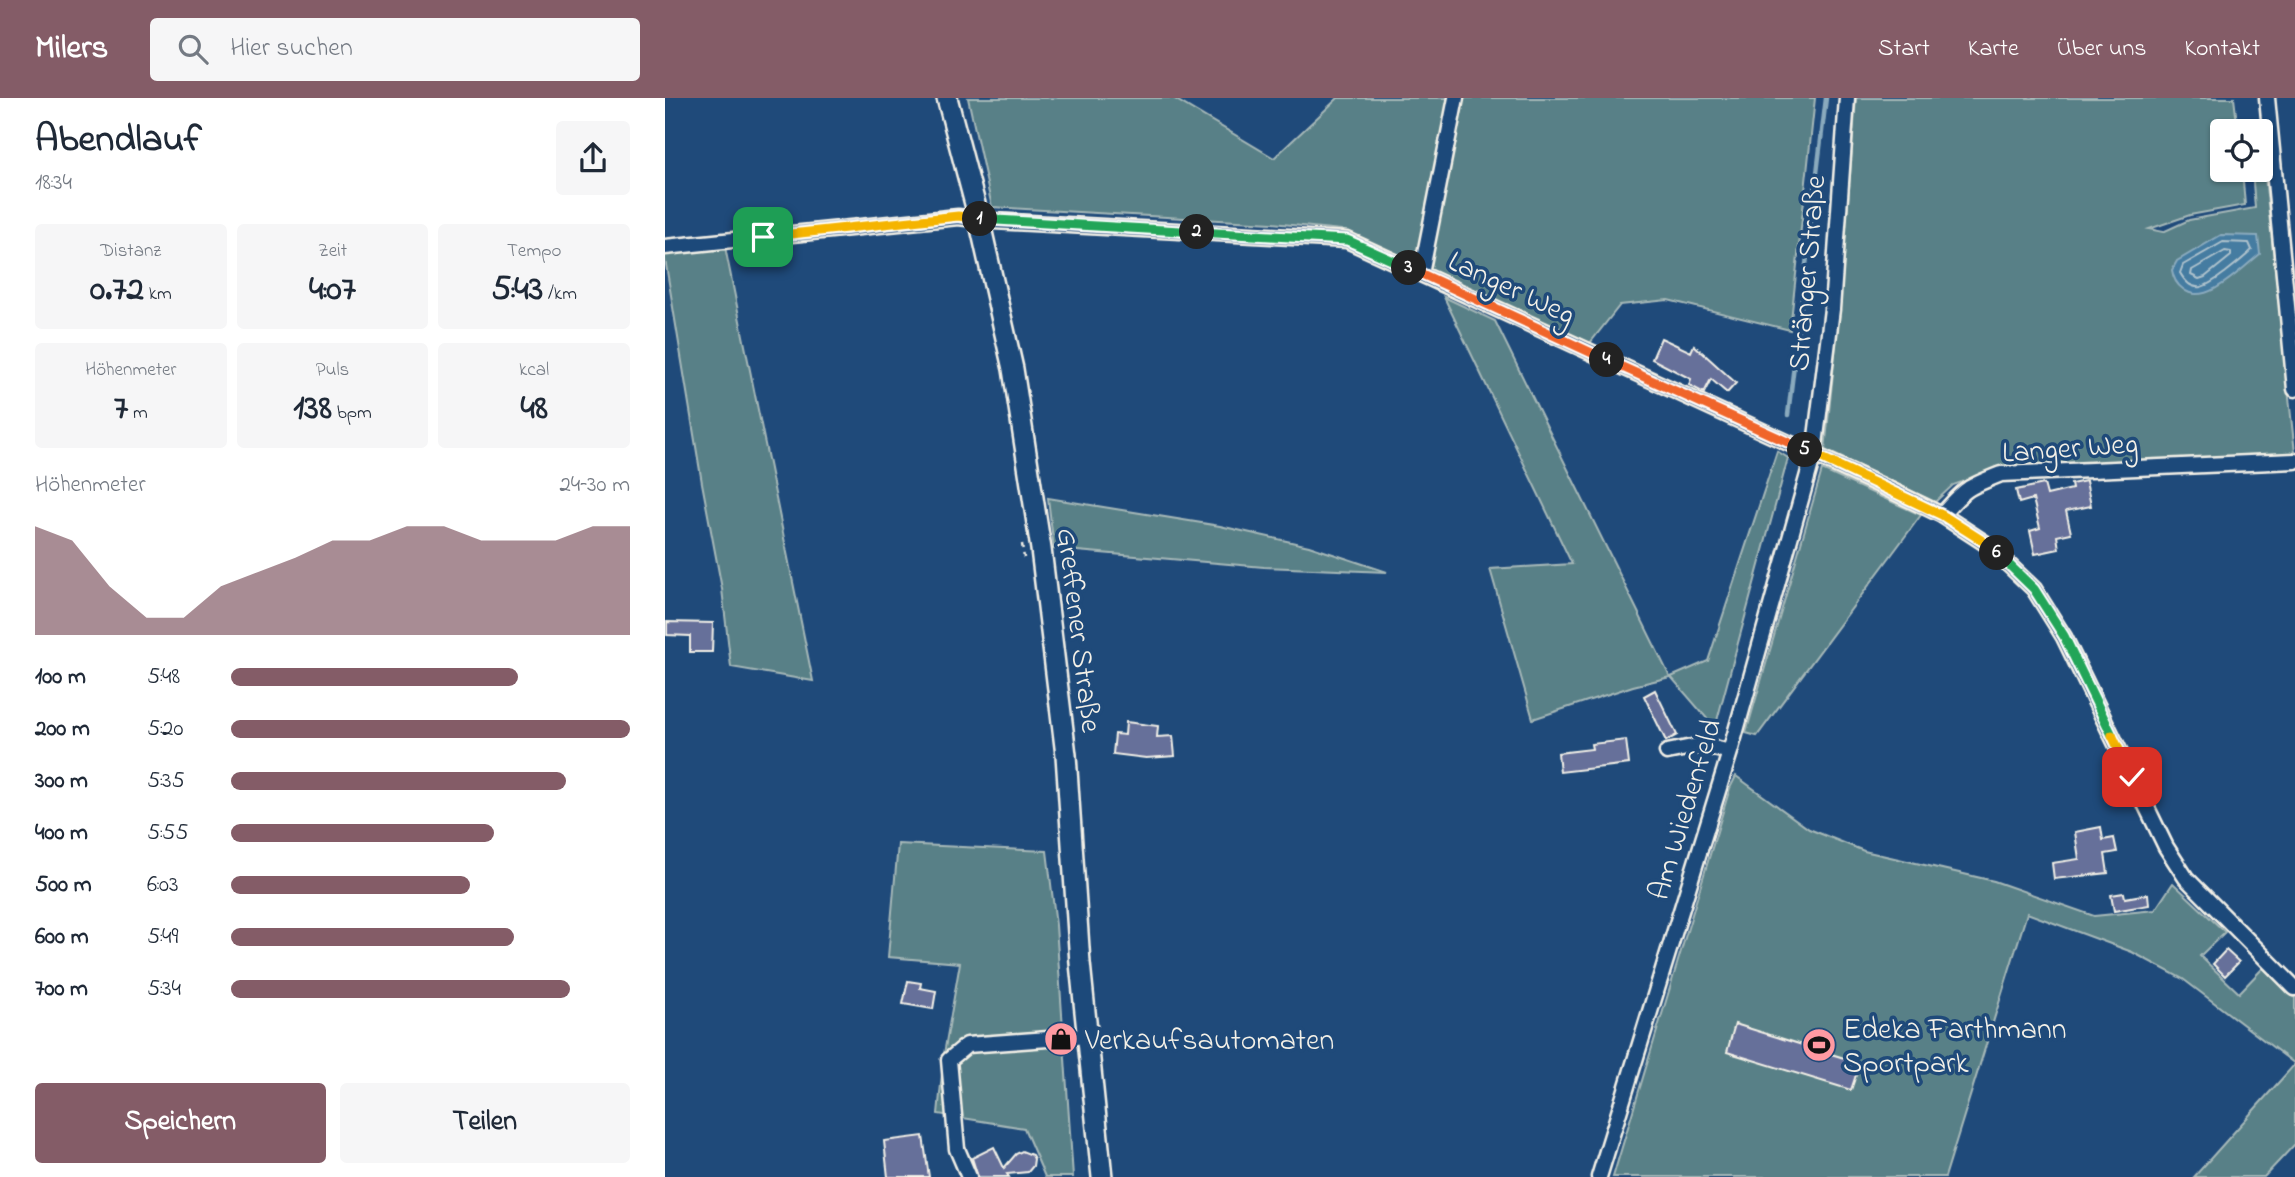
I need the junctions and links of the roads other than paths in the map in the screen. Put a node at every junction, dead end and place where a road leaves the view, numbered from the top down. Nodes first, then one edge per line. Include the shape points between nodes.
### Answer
1 (947, 98) edge
2 (1456, 98) edge
3 (1847, 98) edge
4 (2267, 98) edge
5 (979, 219) junction
6 (665, 247) edge
7 (1421, 274) junction
8 (2295, 389) edge
9 (1814, 453) junction
10 (2295, 461) edge
11 (1942, 515) junction
12 (1667, 752) dead end
13 (1730, 752) junction
14 (2295, 988) edge
15 (1088, 1036) junction
16 (969, 1177) edge
17 (1102, 1177) edge
18 (1599, 1177) edge

1 - 5 main road, Greffener Straße
2 - 7 street
3 - 9 street, Stränger Straße via 1832,309
4 - 8 street
5 - 6 street, Langer Weg via 958,216
5 - 7 street, Langer Weg via 1347,240
5 - 15 main road, Greffener Straße via 1013,369 1041,549 1066,755
7 - 9 street, Langer Weg
9 - 11 street, Langer Weg
9 - 13 street, Am Wiedenfeld
10 - 11 street, Langer Weg via 2001,474 1959,494
11 - 14 street via 1989,545 2034,589 2064,636 2186,878
12 - 13 street via 1702,746
13 - 18 street, Am Wiedenfeld
15 - 16 street via 967,1045 949,1060 957,1149
15 - 17 main road, Greffener Straße

